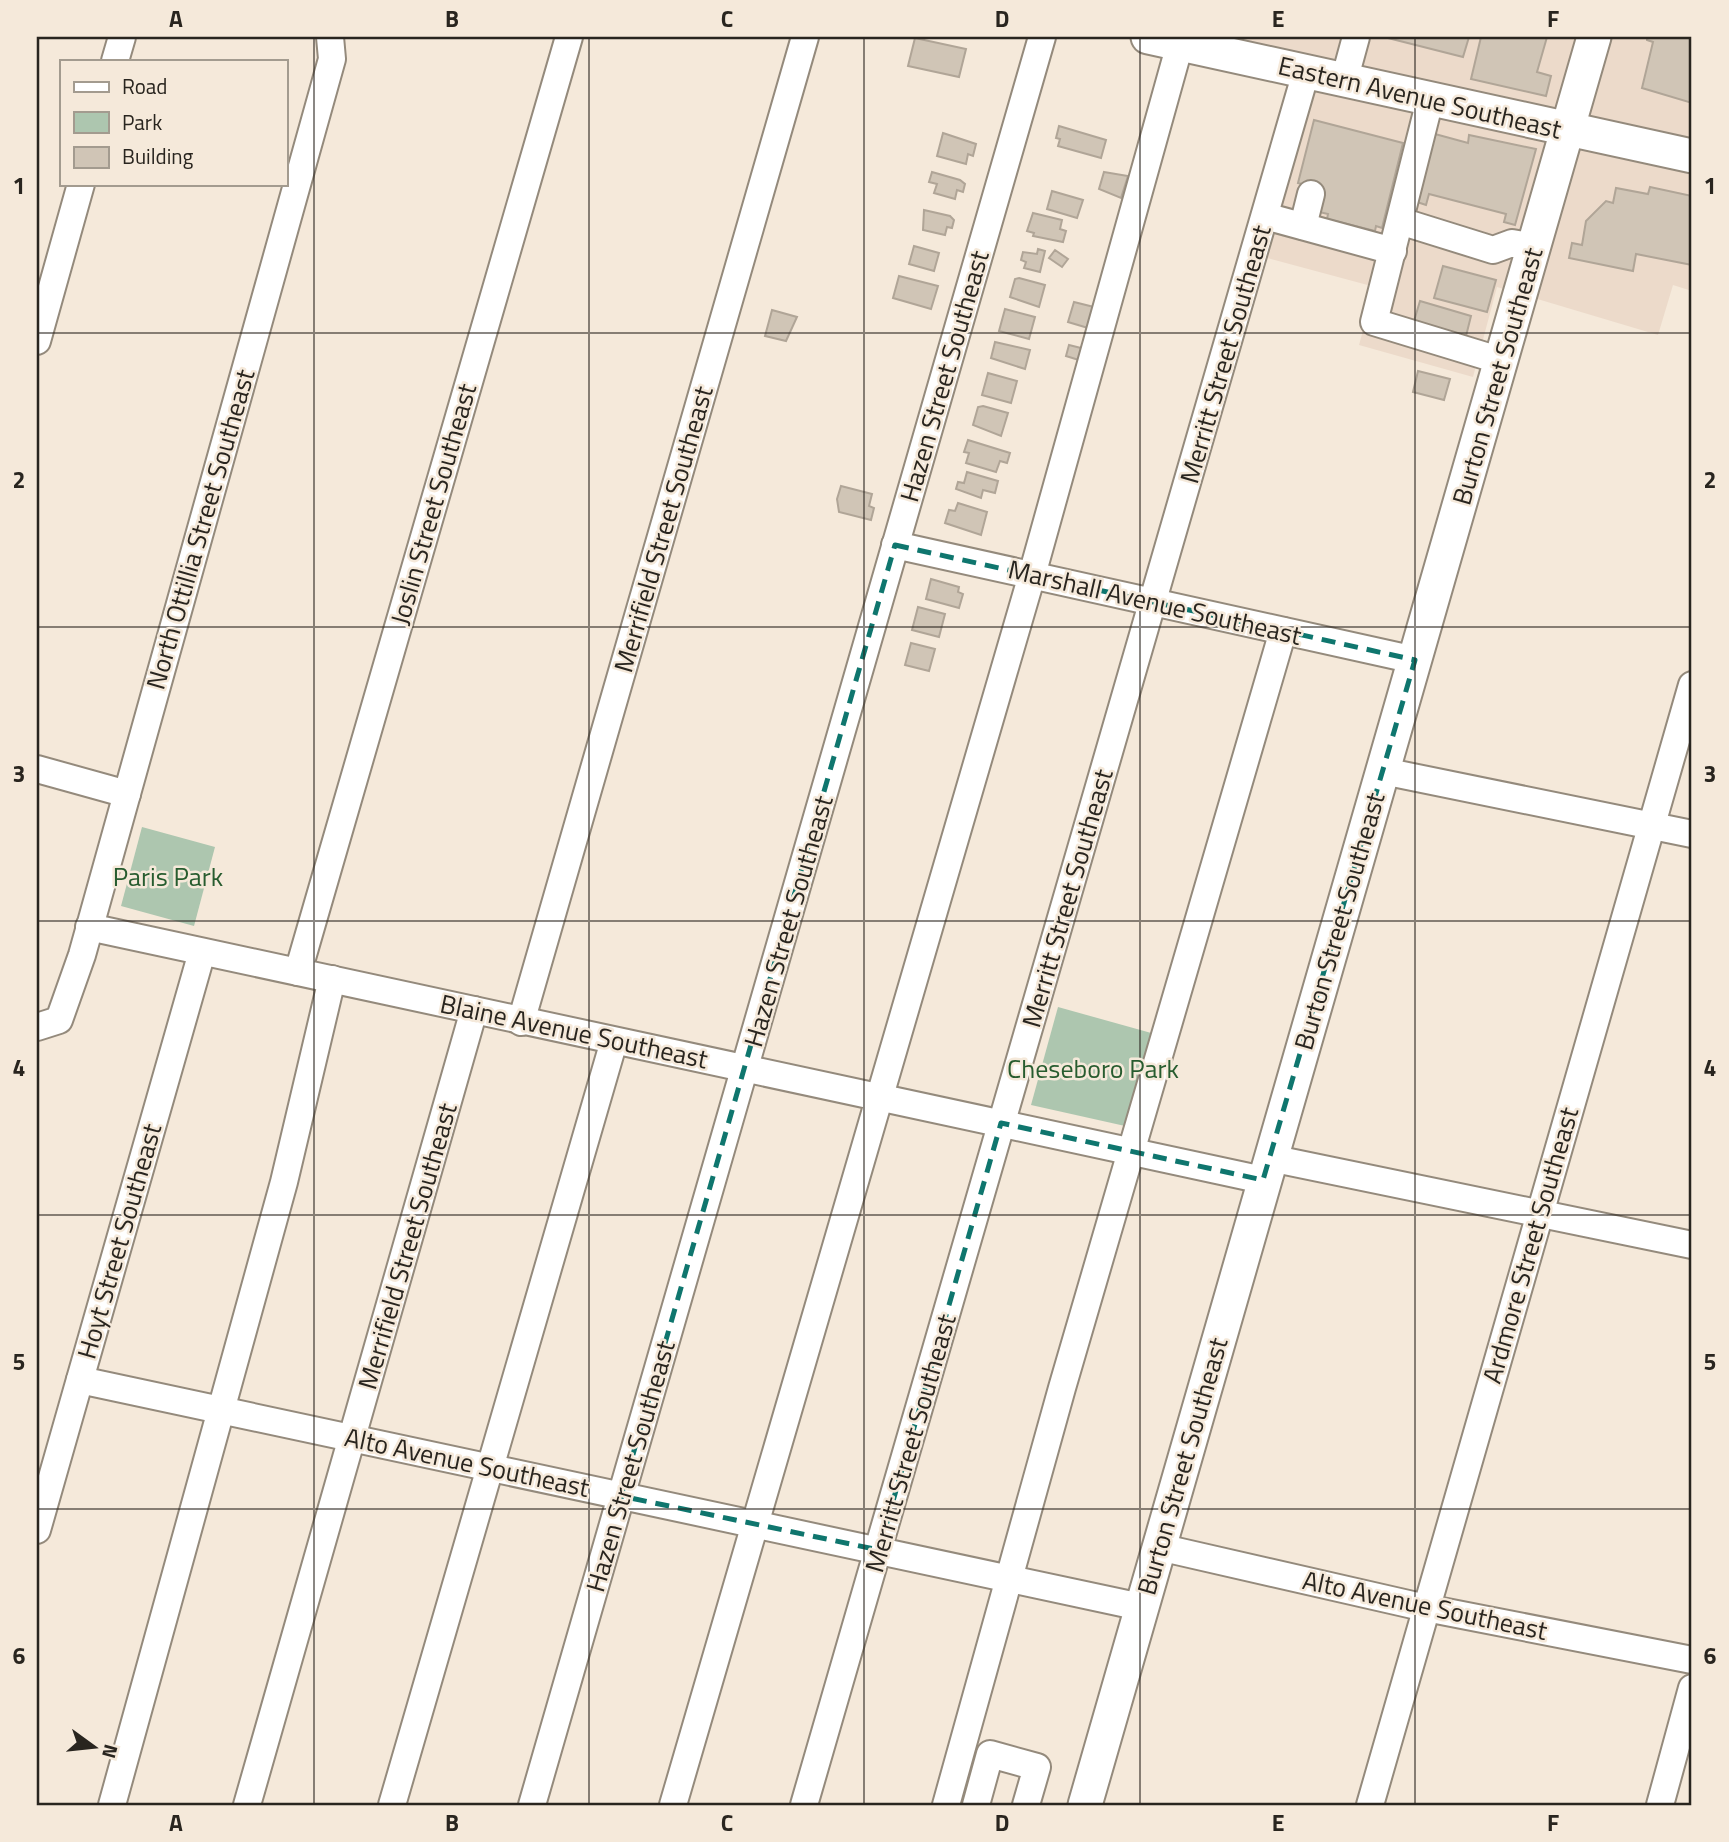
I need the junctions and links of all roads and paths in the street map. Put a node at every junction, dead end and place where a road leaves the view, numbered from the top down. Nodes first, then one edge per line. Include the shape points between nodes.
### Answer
1 (122, 37) edge
2 (330, 37) edge
3 (569, 37) edge
4 (805, 37) edge
5 (1042, 37) edge
6 (1148, 37) edge
7 (1356, 37) edge
8 (1594, 37) edge
9 (1180, 44) junction
10 (1238, 46) edge
11 (115, 60) edge
12 (1306, 72) junction
13 (1344, 81) junction
14 (1430, 100) junction
15 (1568, 131) junction
16 (1692, 156) edge
17 (80, 186) edge
18 (1311, 194) dead end
19 (1265, 216) junction
20 (1400, 221) junction
21 (1303, 226) junction
22 (1393, 251) junction
23 (1531, 260) junction
24 (37, 341) edge
25 (1502, 361) junction
26 (895, 545) junction
27 (1032, 575) junction
28 (1153, 602) junction
29 (1283, 631) junction
30 (1415, 660) junction
31 (1692, 685) edge
32 (37, 769) edge
33 (1383, 771) junction
34 (127, 794) junction
35 (1651, 826) junction
36 (1692, 834) edge
37 (89, 927) junction
38 (202, 952) junction
39 (298, 972) junction
40 (332, 979) junction
41 (474, 1010) junction
42 (521, 1021) junction
43 (48, 1023) edge
44 (614, 1041) junction
45 (746, 1068) junction
46 (879, 1096) junction
47 (1001, 1123) junction
48 (1132, 1152) junction
49 (1266, 1169) junction
50 (1538, 1214) junction
51 (1692, 1245) edge
52 (80, 1380) junction
53 (223, 1410) junction
54 (353, 1438) junction
55 (490, 1467) junction
56 (621, 1496) junction
57 (755, 1524) junction
58 (37, 1530) edge
59 (1158, 1547) junction
60 (879, 1550) junction
61 (1010, 1579) junction
62 (1141, 1607) junction
63 (1426, 1608) junction
64 (1692, 1660) edge
65 (1692, 1688) edge
66 (112, 1805) edge
67 (247, 1805) edge
68 (392, 1805) edge
69 (532, 1805) edge
70 (673, 1805) edge
71 (804, 1805) edge
72 (946, 1805) edge
73 (976, 1805) edge
74 (1026, 1805) edge
75 (1086, 1805) edge
76 (1370, 1805) edge
77 (1660, 1805) edge

1 - 11 street
2 - 34 street, North Ottillia Street Southeast via 332,59
3 - 39 street, Joslin Street Southeast
4 - 42 street, Merrifield Street Southeast
5 - 26 street, Hazen Street Southeast
6 - 9 main road, Eastern Avenue Southeast
7 - 13 street
8 - 15 main road, Burton Street Southeast
9 - 10 main road, Eastern Avenue Southeast
9 - 27 street
10 - 12 main road, Eastern Avenue Southeast
12 - 13 main road, Eastern Avenue Southeast
12 - 19 street, Merritt Street Southeast
13 - 14 main road, Eastern Avenue Southeast
14 - 15 main road, Eastern Avenue Southeast
14 - 20 street
15 - 16 main road, Eastern Avenue Southeast
15 - 23 main road, Burton Street Southeast
17 - 24 street
18 - 21 street
19 - 21 street
19 - 28 street, Merritt Street Southeast
20 - 22 street
20 - 23 street via 1493,250 1512,243
21 - 22 street
22 - 25 street via 1374,322
23 - 25 main road, Burton Street Southeast
25 - 30 main road, Burton Street Southeast
26 - 27 street, Marshall Avenue Southeast
26 - 45 street, Hazen Street Southeast
27 - 28 street, Marshall Avenue Southeast
27 - 46 street
28 - 29 street, Marshall Avenue Southeast
28 - 47 street, Merritt Street Southeast
29 - 30 street, Marshall Avenue Southeast
29 - 48 street
30 - 33 main road, Burton Street Southeast
31 - 35 street, Ardmore Street Southeast
32 - 34 street
33 - 35 street
33 - 49 main road, Burton Street Southeast
34 - 37 street, North Ottillia Street Southeast
35 - 36 street
35 - 50 street, Ardmore Street Southeast
37 - 38 street, Blaine Avenue Southeast
37 - 43 street, North Ottillia Street Southeast via 69,997
38 - 39 street, Blaine Avenue Southeast
38 - 52 street, Hoyt Street Southeast
39 - 40 street, Blaine Avenue Southeast
40 - 41 street, Blaine Avenue Southeast
40 - 53 street
41 - 42 street, Blaine Avenue Southeast
41 - 54 street, Merrifield Street Southeast
42 - 44 street, Blaine Avenue Southeast
44 - 45 street, Blaine Avenue Southeast
44 - 55 street
45 - 46 street, Blaine Avenue Southeast
45 - 56 street, Hazen Street Southeast
46 - 47 street, Blaine Avenue Southeast
46 - 57 street
47 - 48 street, Blaine Avenue Southeast
47 - 60 street, Merritt Street Southeast
48 - 49 street, Blaine Avenue Southeast
48 - 61 street
49 - 50 street, Blaine Avenue Southeast
49 - 59 main road, Burton Street Southeast
50 - 51 street, Blaine Avenue Southeast
50 - 63 street, Ardmore Street Southeast
52 - 53 street, Alto Avenue Southeast
52 - 58 street, Hoyt Street Southeast
53 - 54 street, Alto Avenue Southeast
53 - 66 street
54 - 55 street, Alto Avenue Southeast
54 - 67 street, Merrifield Street Southeast
55 - 56 street, Alto Avenue Southeast
55 - 68 street
56 - 57 street, Alto Avenue Southeast
56 - 69 street, Hazen Street Southeast
57 - 60 street, Alto Avenue Southeast
57 - 70 street
59 - 62 main road, Burton Street Southeast
59 - 63 street, Alto Avenue Southeast
60 - 61 street, Alto Avenue Southeast
60 - 71 street, Merritt Street Southeast
61 - 62 street, Alto Avenue Southeast
61 - 72 street
62 - 75 main road, Burton Street Southeast
63 - 64 street, Alto Avenue Southeast
63 - 76 street, Ardmore Street Southeast
65 - 77 street
73 - 74 street via 990,1754 1037,1767

